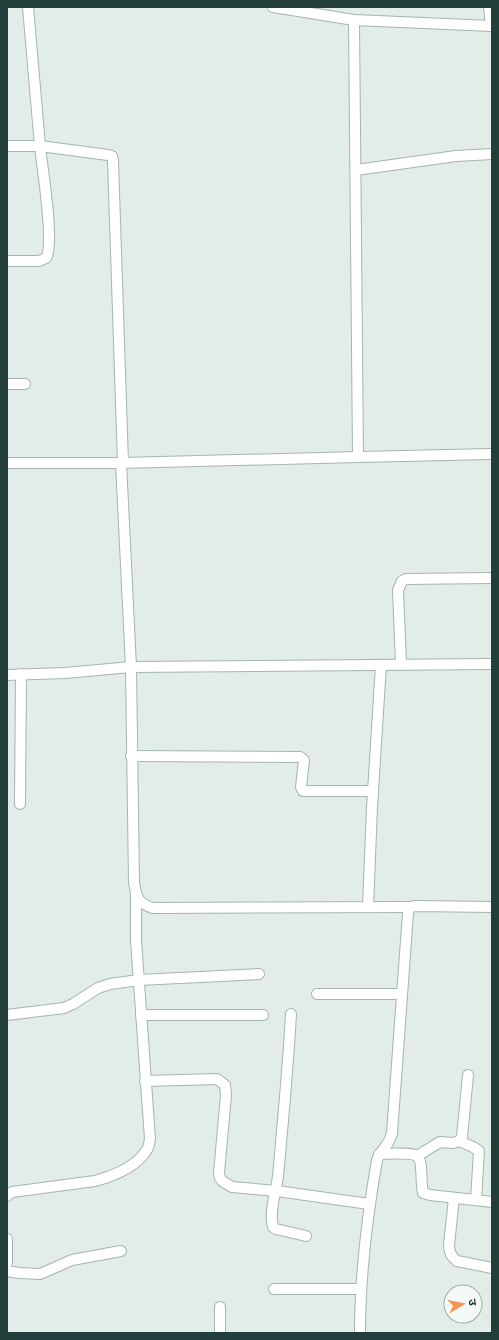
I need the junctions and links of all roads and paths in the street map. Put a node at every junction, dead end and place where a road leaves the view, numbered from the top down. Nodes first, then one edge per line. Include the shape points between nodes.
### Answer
1 (28, 7) edge
2 (273, 7) edge
3 (489, 7) edge
4 (354, 20) junction
5 (492, 26) edge
6 (7, 146) edge
7 (40, 146) junction
8 (492, 154) edge
9 (356, 170) junction
10 (7, 261) edge
11 (7, 384) edge
12 (25, 384) dead end
13 (492, 454) edge
14 (358, 457) junction
15 (7, 463) edge
16 (122, 463) junction
17 (492, 578) edge
18 (401, 664) junction
19 (492, 664) edge
20 (381, 665) junction
21 (131, 667) junction
22 (21, 674) junction
23 (7, 675) edge
24 (131, 756) junction
25 (373, 792) junction
26 (20, 804) dead end
27 (136, 895) junction
28 (368, 907) junction
29 (410, 907) junction
30 (492, 907) edge
31 (259, 974) dead end
32 (139, 980) junction
33 (317, 994) dead end
34 (402, 994) junction
35 (263, 1014) dead end
36 (291, 1014) dead end
37 (7, 1015) edge
38 (141, 1015) junction
39 (468, 1075) dead end
40 (145, 1081) junction
41 (459, 1141) junction
42 (379, 1154) junction
43 (417, 1156) junction
44 (277, 1191) junction
45 (7, 1196) edge
46 (454, 1198) junction
47 (476, 1200) junction
48 (492, 1202) edge
49 (369, 1204) junction
50 (306, 1236) dead end
51 (7, 1239) edge
52 (121, 1251) dead end
53 (7, 1263) edge
54 (492, 1268) edge
55 (7, 1271) edge
56 (274, 1289) dead end
57 (360, 1289) junction
58 (220, 1307) dead end
59 (220, 1333) edge
60 (360, 1333) edge

1 - 7 street
2 - 4 street
3 - 5 street
4 - 5 street
4 - 9 street
6 - 7 street
7 - 10 street via 49,223 48,255 39,261
7 - 16 street via 112,156
8 - 9 street via 456,156
9 - 14 street
11 - 12 street
13 - 14 street
14 - 16 street
15 - 16 street
16 - 21 street
17 - 18 street via 402,581 398,590
18 - 19 street
18 - 20 street
20 - 21 street
20 - 25 street
21 - 22 street
21 - 24 street
22 - 23 street
22 - 26 street
24 - 25 street via 300,757 304,760 301,787 303,791
24 - 27 street
25 - 28 street
27 - 28 street via 142,904 153,908
27 - 32 street
28 - 29 street
29 - 30 street
29 - 34 street
31 - 32 street
32 - 37 street via 98,988 64,1008
32 - 38 street
33 - 34 street
34 - 42 street via 392,1133
35 - 38 street
36 - 44 street
38 - 40 street
39 - 41 street via 462,1137
40 - 44 street via 221,1081 226,1095 219,1173 222,1182 232,1186
40 - 45 street via 150,1139 148,1150 140,1159 130,1167 106,1178 12,1192
41 - 43 street via 440,1142
41 - 47 street via 479,1152
42 - 43 street
42 - 49 street
43 - 46 street via 421,1167 423,1193
44 - 49 street
44 - 50 street via 273,1227
46 - 47 street
46 - 54 street via 449,1252 457,1261
47 - 48 street
49 - 57 street
51 - 53 street
52 - 55 street via 72,1260 40,1274
56 - 57 street
57 - 60 street
58 - 59 street

